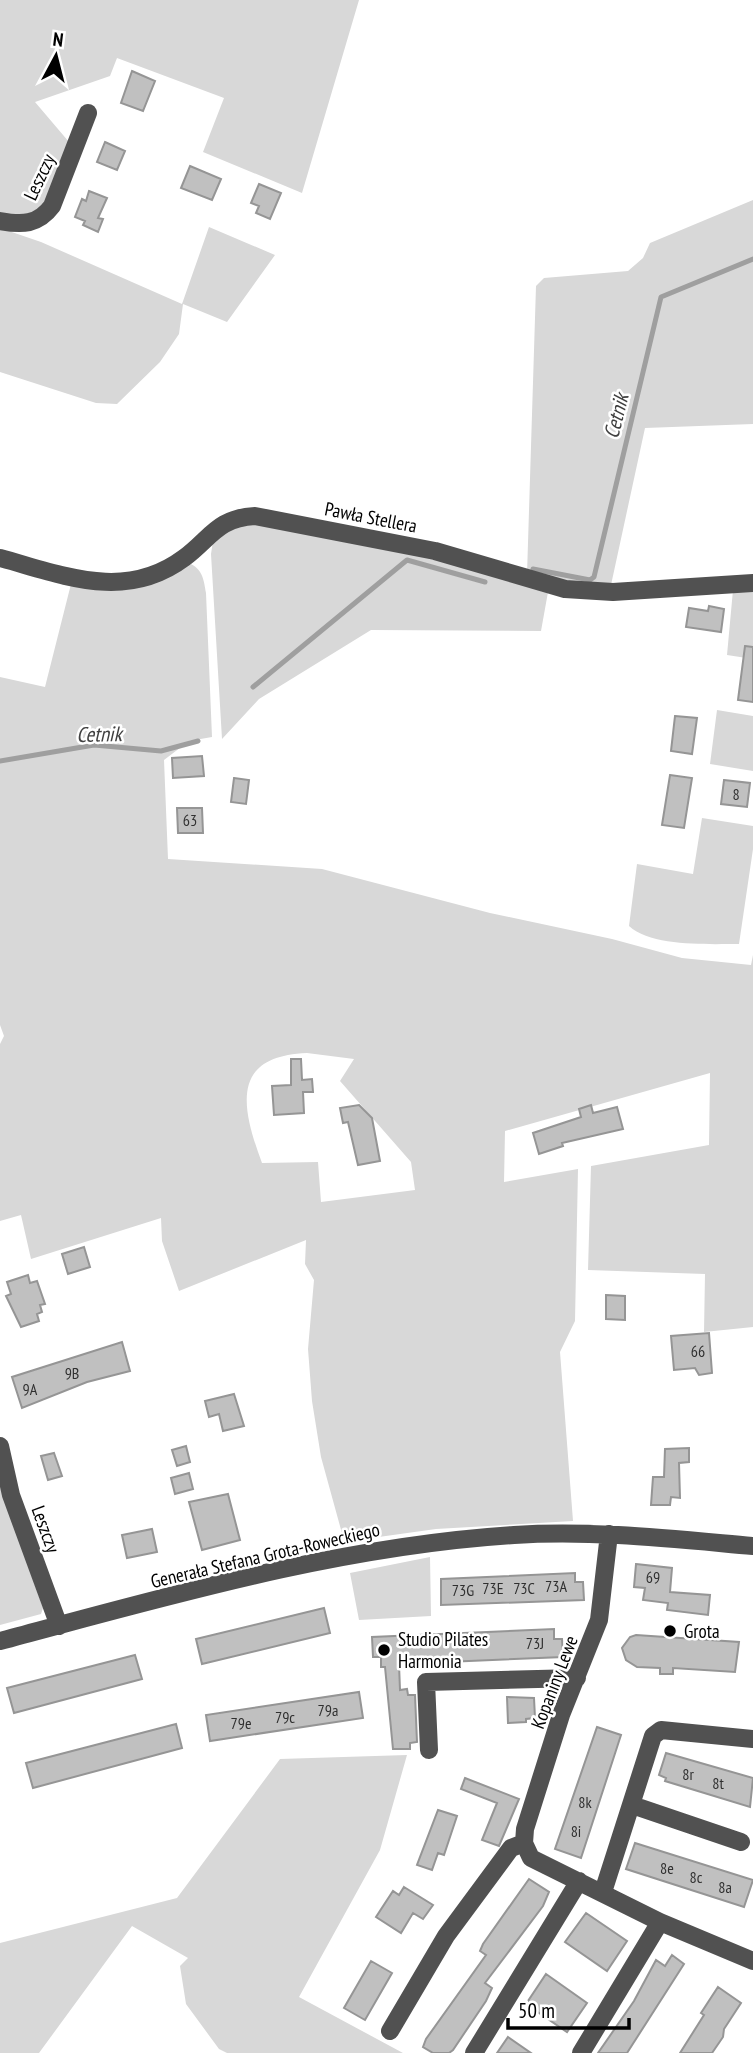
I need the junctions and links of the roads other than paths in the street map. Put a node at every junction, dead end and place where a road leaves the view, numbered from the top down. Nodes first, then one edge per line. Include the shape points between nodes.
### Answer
1 (88, 113) dead end
2 (0, 221) edge
3 (0, 558) edge
4 (753, 583) edge
5 (0, 1446) edge
6 (609, 1534) junction
7 (753, 1546) edge
8 (59, 1626) junction
9 (0, 1641) edge
10 (577, 1678) junction
11 (753, 1739) edge
12 (429, 1750) dead end
13 (632, 1805) junction
14 (741, 1842) dead end
15 (524, 1843) junction
16 (579, 1881) junction
17 (603, 1892) junction
18 (660, 1922) junction
19 (753, 1961) edge
20 (390, 2031) dead end
21 (474, 2053) edge
22 (581, 2053) edge

1 - 2 street, Leszczy via 45,216 23,224
3 - 4 street, Pawła Stellera via 82,580 125,583 160,574 185,558 220,524 254,516 435,551 565,589 613,592
5 - 8 street, Leszczy via 11,1495
6 - 7 street, Generała Stefana Grota-Roweckiego
6 - 8 street, Generała Stefana Grota-Roweckiego via 514,1535 342,1556
6 - 10 street, Kopaniny Lewe via 599,1620
8 - 9 street, Generała Stefana Grota-Roweckiego
10 - 12 street via 426,1682
10 - 15 street, Kopaniny Lewe via 561,1715
11 - 13 street via 661,1730 653,1736
13 - 14 street
13 - 17 street
15 - 16 street via 531,1858
15 - 20 street via 511,1848 446,1936
16 - 17 street
16 - 21 street
17 - 18 street
18 - 19 street
18 - 22 street

